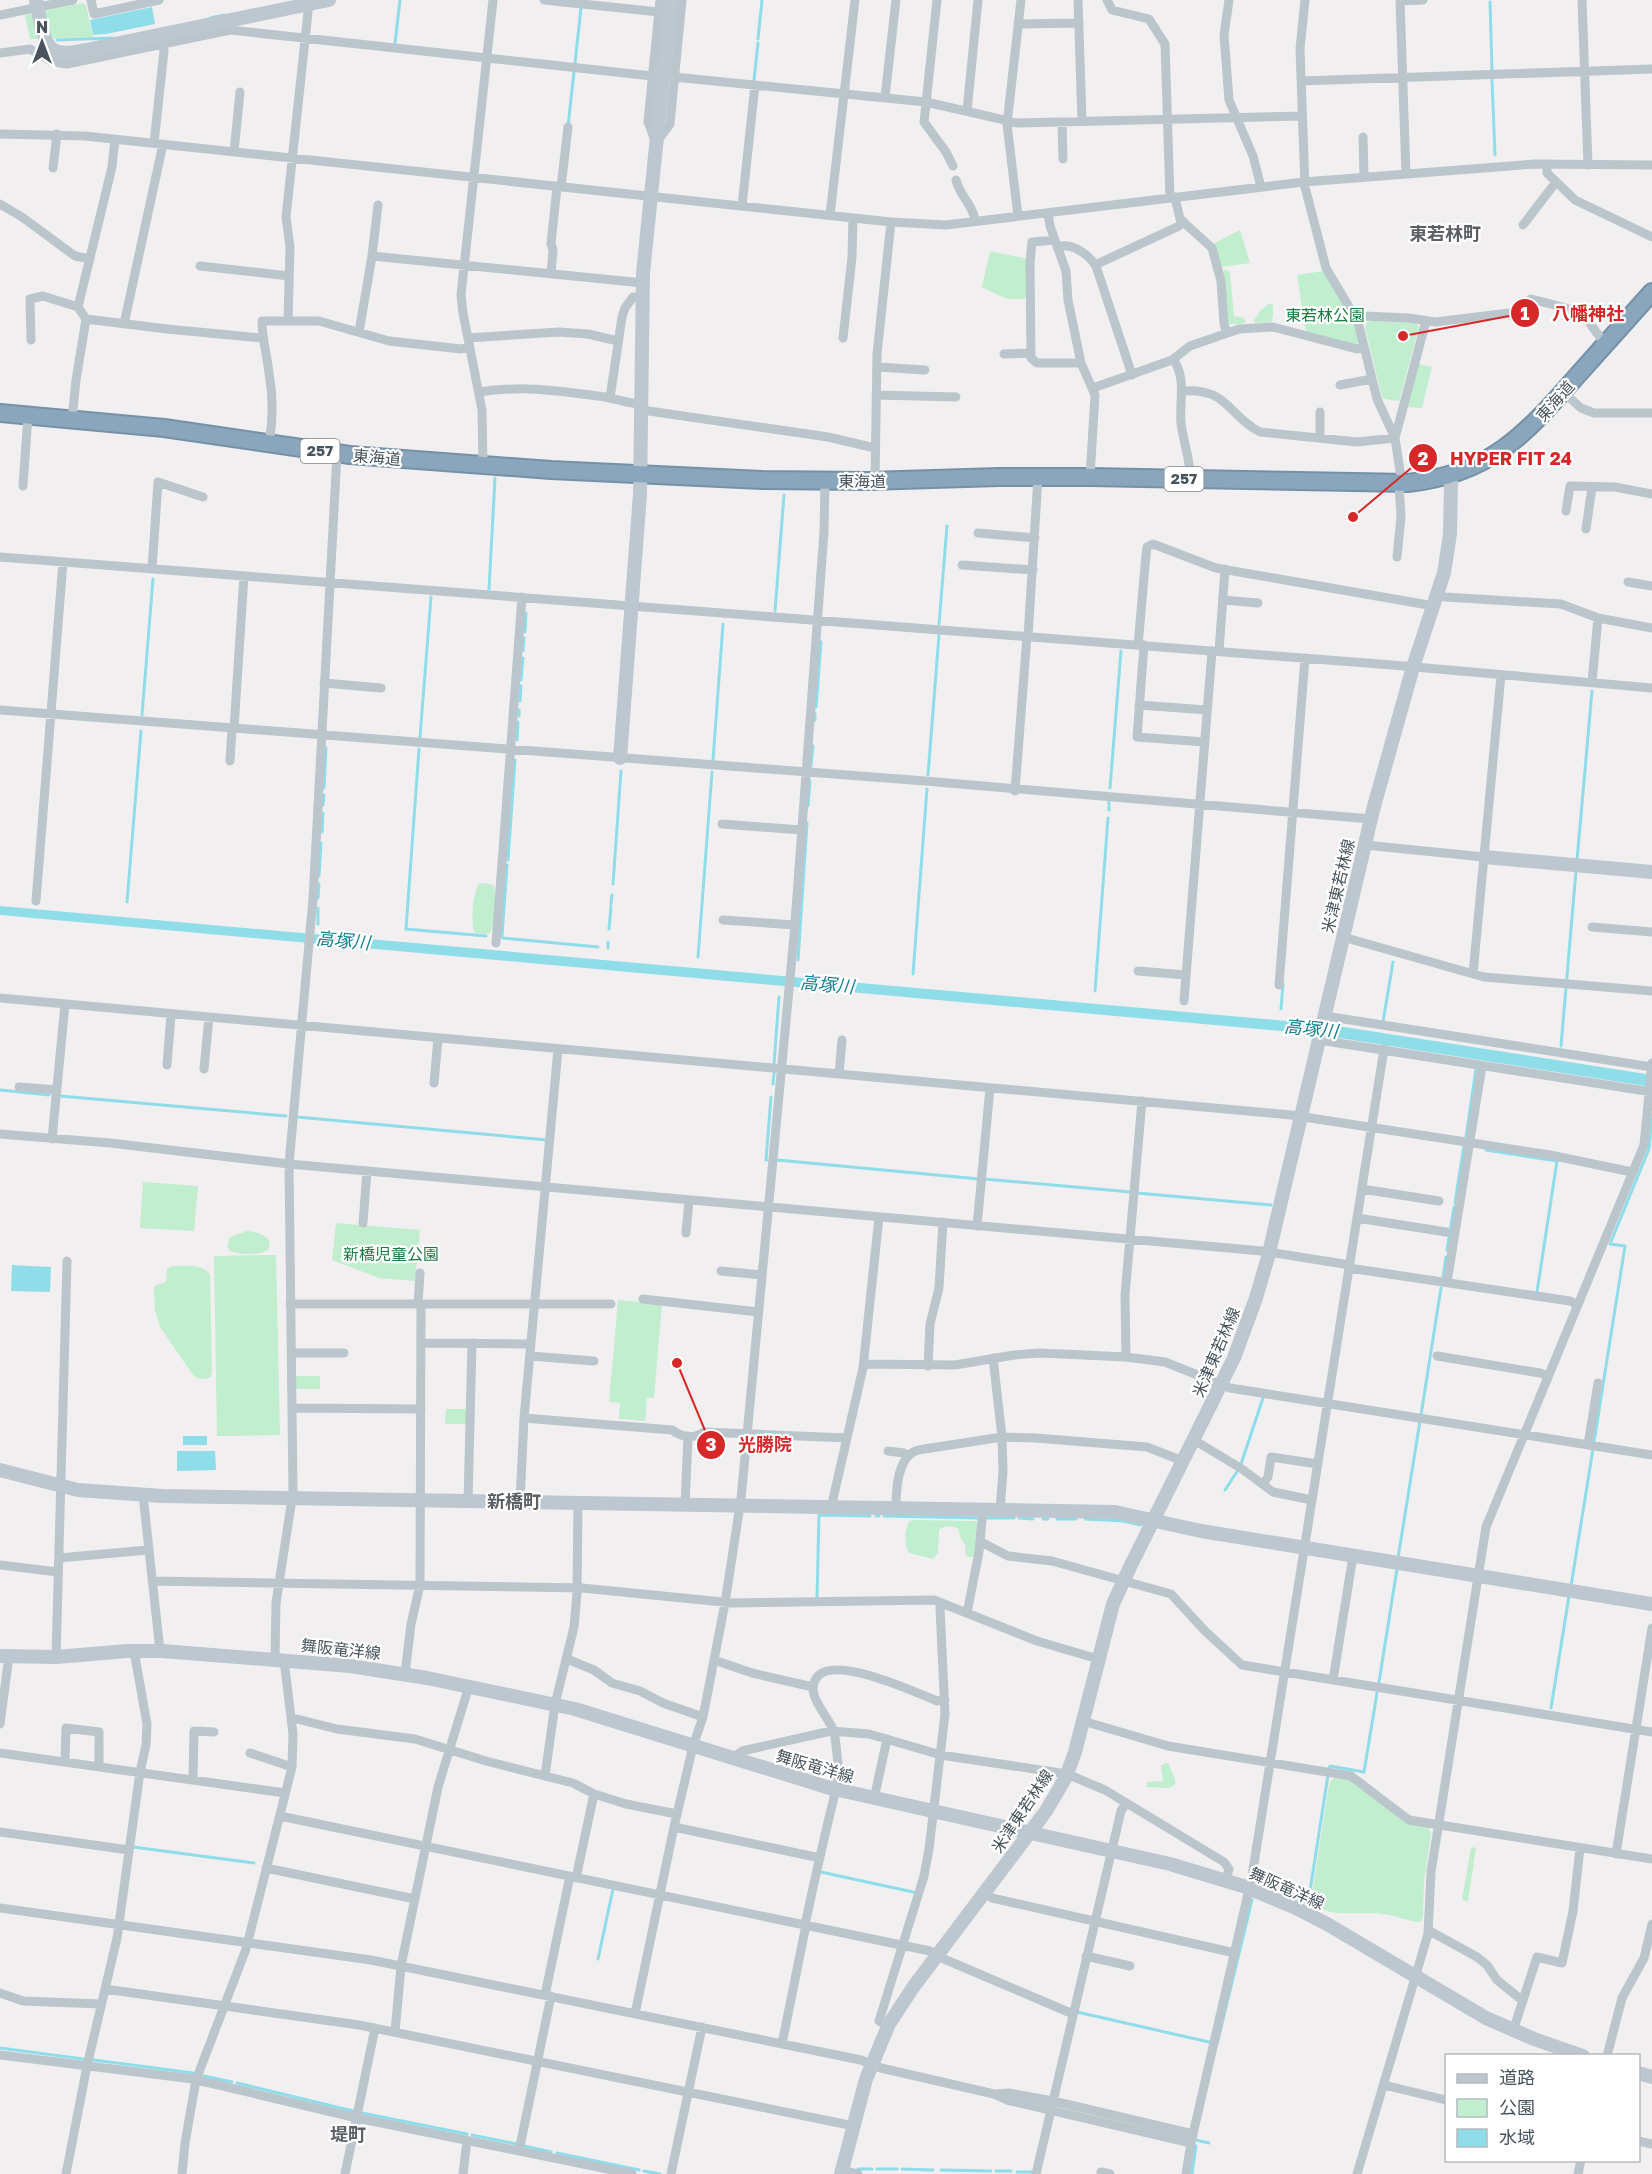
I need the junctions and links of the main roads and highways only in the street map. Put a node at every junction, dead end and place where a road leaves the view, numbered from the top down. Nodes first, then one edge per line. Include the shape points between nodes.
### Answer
1 (36, 0) edge
2 (329, 0) edge
3 (671, 0) edge
4 (307, 2) edge
5 (1652, 292) edge
6 (0, 412) edge
7 (641, 474) junction
8 (1449, 476) junction
9 (620, 758) road end
10 (1484, 857) road end
11 (1652, 872) edge
12 (0, 1470) edge
13 (1153, 1520) junction
14 (1652, 1604) edge
15 (4, 1656) edge
16 (1029, 1833) junction
17 (1580, 2054) edge
18 (842, 2172) edge

1 - 4 main road, bridge via 44,41 54,51 67,54 229,25
2 - 4 main road
3 - 7 main road via 642,290
5 - 8 highway, 東海道 / 257 via 1534,424 1509,446
6 - 7 highway, 東海道 / 257 via 164,428 337,454
7 - 8 highway, 東海道 / 257 via 825,481 1090,477 1400,484
7 - 9 main road
8 - 13 main road, 米津東若林線 via 1449,544 1371,819 1269,1252 1250,1317 1222,1384
10 - 11 main road
12 - 13 main road via 90,1492 143,1495 1115,1512
13 - 14 main road
13 - 16 main road, 米津東若林線 via 1109,1617 1067,1774
15 - 16 main road, 舞阪竜洋線 via 160,1650 405,1674 555,1704 835,1790
16 - 17 main road, 舞阪竜洋線 via 1191,1869 1250,1888 1319,1919 1513,2031
16 - 18 main road, 米津東若林線 via 888,2026 871,2064

